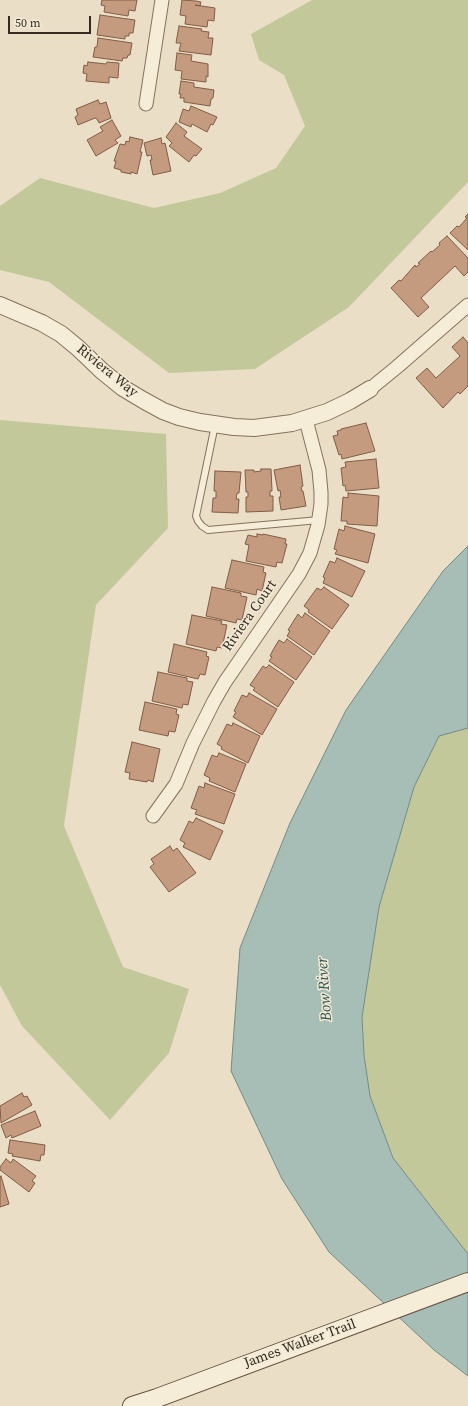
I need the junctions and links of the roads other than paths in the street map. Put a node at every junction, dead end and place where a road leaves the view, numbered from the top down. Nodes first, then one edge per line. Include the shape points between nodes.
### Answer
1 (162, 0) edge
2 (146, 104) dead end
3 (0, 304) edge
4 (468, 305) edge
5 (370, 389) joint
6 (306, 420) junction
7 (215, 425) junction
8 (319, 520) junction
9 (153, 816) dead end
10 (468, 1282) edge
11 (132, 1406) edge

1 - 2 street
3 - 7 street, Riviera Way via 61,334 118,384 143,400 179,417
4 - 5 street, Riviera Way
5 - 6 street, Riviera Way via 350,401
6 - 7 street, Riviera Way via 254,428
6 - 8 street, Riviera Court via 320,483
7 - 8 lane via 196,516 202,526 208,530
8 - 9 street, Riviera Court via 310,553 299,574 225,682 193,743 173,789
10 - 11 main road, James Walker Trail

